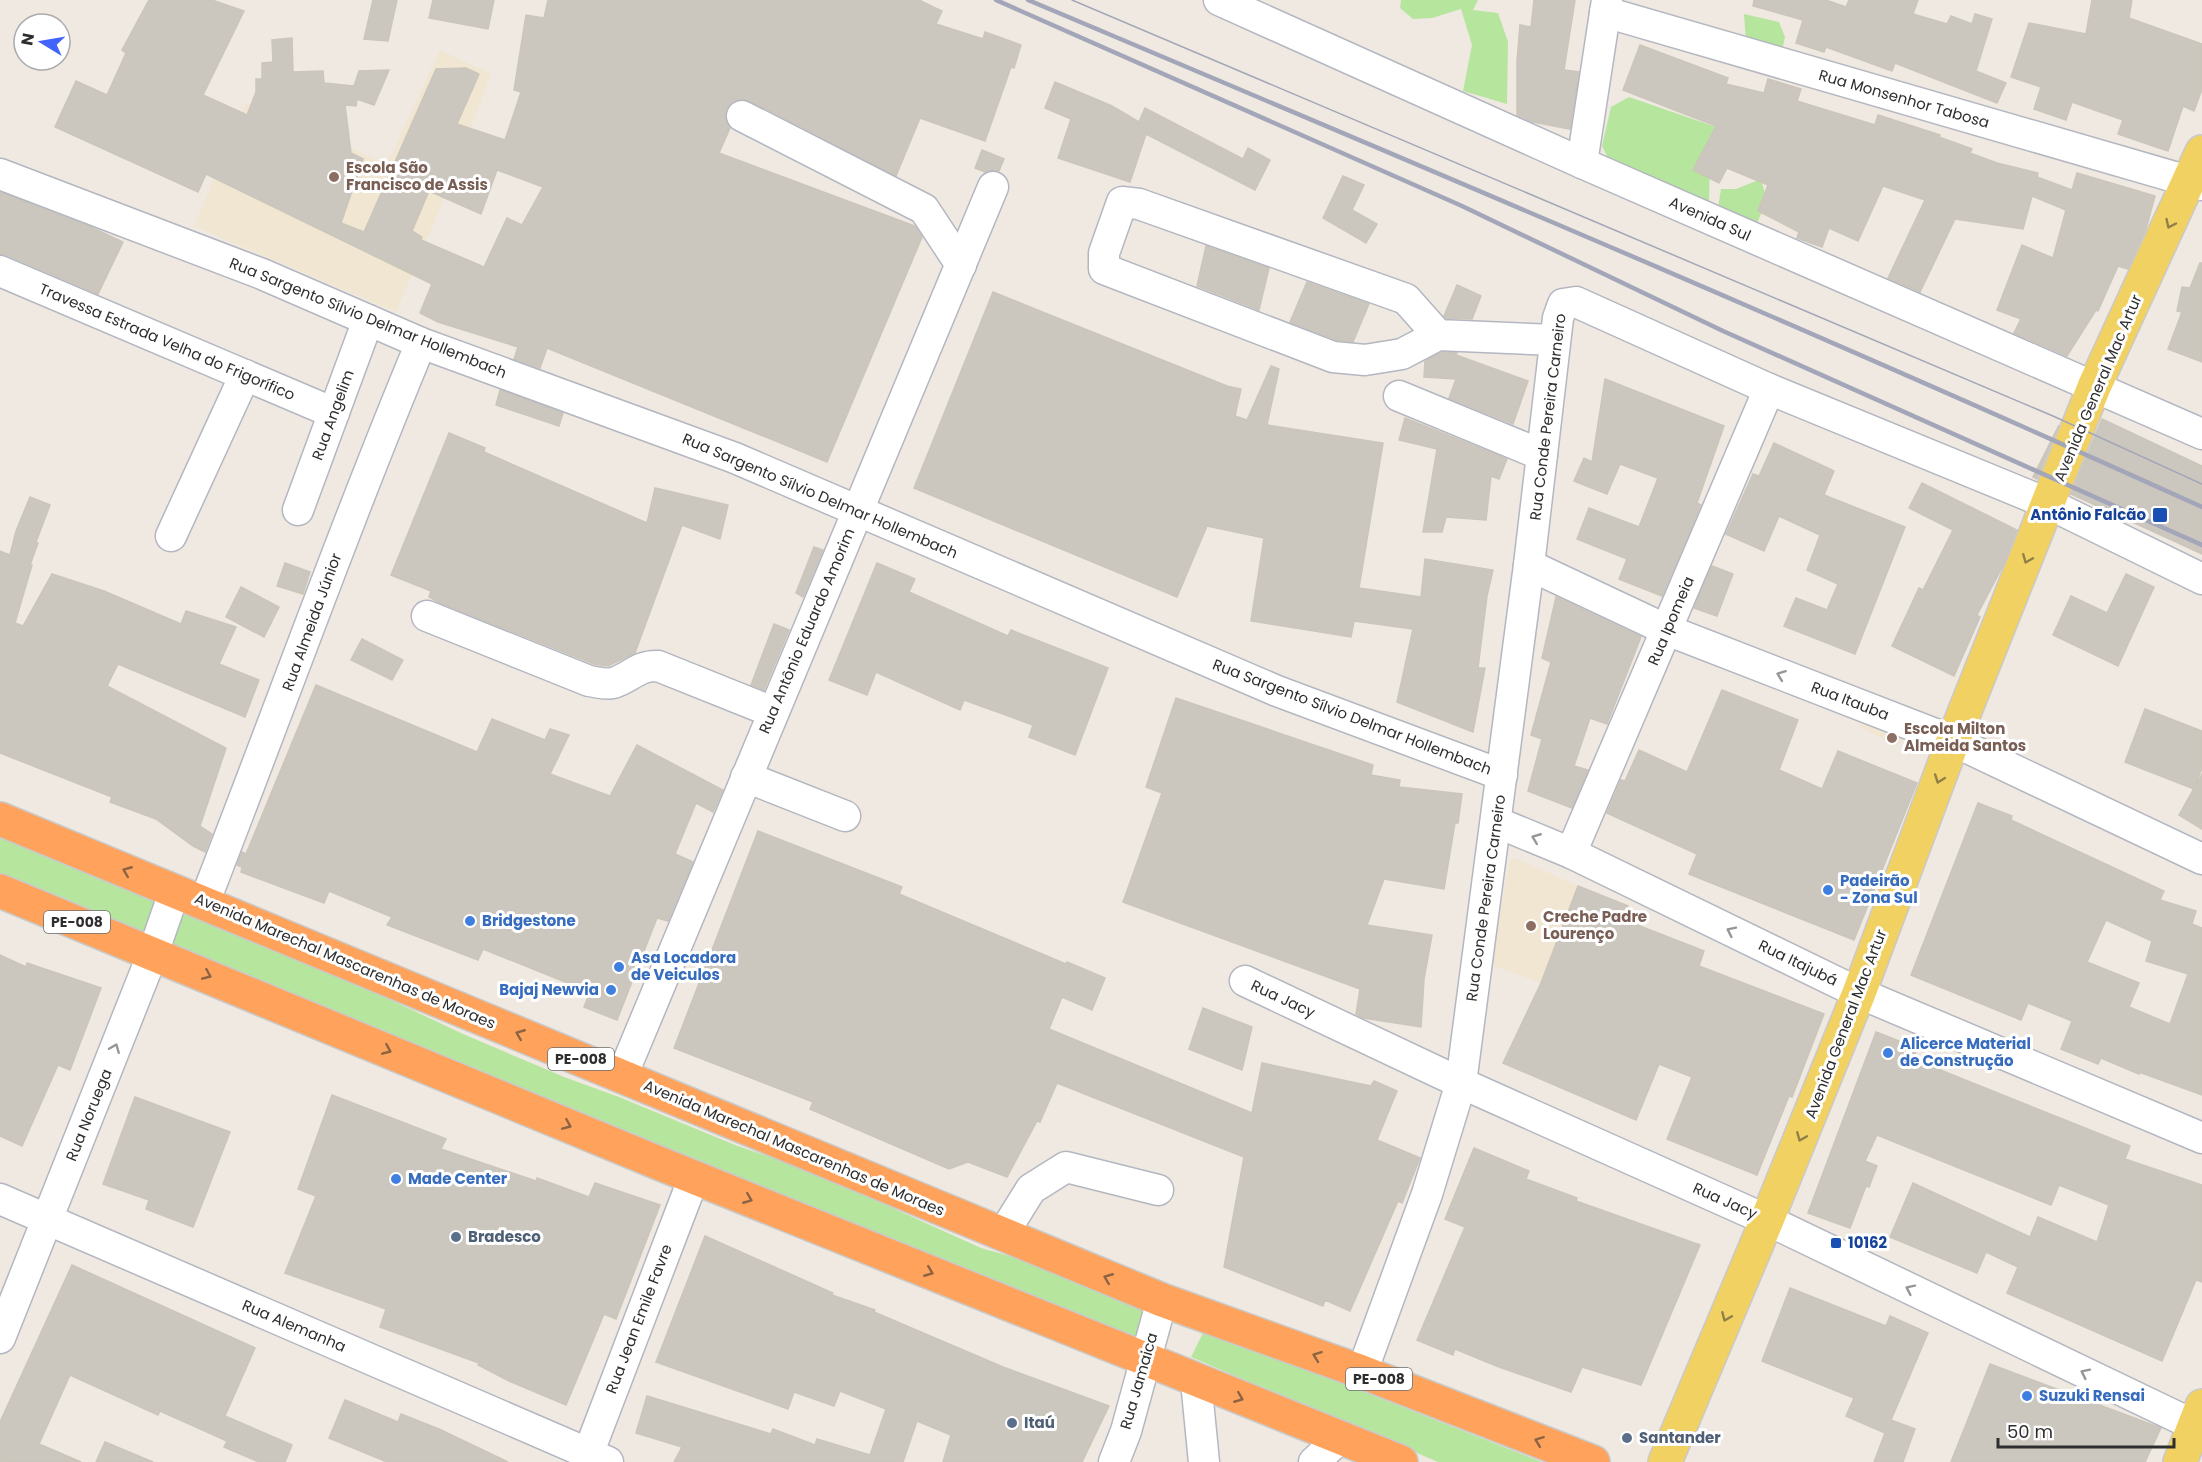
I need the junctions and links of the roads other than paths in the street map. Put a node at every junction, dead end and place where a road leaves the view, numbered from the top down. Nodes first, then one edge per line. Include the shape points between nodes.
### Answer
1 (1219, 0) edge
2 (1606, 6) edge
3 (742, 116) dead end
4 (2202, 152) edge
5 (1582, 164) junction
6 (0, 174) edge
7 (2196, 183) edge
8 (993, 187) dead end
9 (961, 265) junction
10 (0, 271) edge
11 (368, 320) junction
12 (1438, 335) junction
13 (1555, 340) junction
14 (421, 343) junction
15 (245, 375) junction
16 (2094, 387) junction
17 (1769, 389) junction
18 (1399, 396) dead end
19 (334, 412) junction
20 (2202, 434) edge
21 (1542, 455) junction
22 (2049, 504) junction
23 (298, 510) dead end
24 (857, 510) junction
25 (171, 536) dead end
26 (1529, 565) junction
27 (2202, 579) edge
28 (427, 616) dead end
29 (1667, 630) junction
30 (773, 712) junction
31 (1953, 741) junction
32 (1502, 775) junction
33 (746, 777) junction
34 (845, 816) dead end
35 (0, 819) edge
36 (1496, 822) junction
37 (1571, 853) junction
38 (2202, 859) edge
39 (0, 891) edge
40 (189, 896) junction
41 (153, 953) junction
42 (1245, 981) dead end
43 (1859, 993) junction
44 (622, 1076) junction
45 (1461, 1083) junction
46 (2202, 1138) edge
47 (694, 1177) junction
48 (1158, 1190) dead end
49 (0, 1199) edge
50 (48, 1220) junction
51 (1767, 1220) junction
52 (1003, 1234) junction
53 (1162, 1300) junction
54 (0, 1338) edge
55 (1146, 1360) junction
56 (1362, 1372) junction
57 (1196, 1381) junction
58 (2200, 1421) edge
59 (1340, 1438) junction
60 (593, 1459) edge
61 (1114, 1462) edge
62 (1204, 1462) edge
63 (1314, 1462) edge
64 (1401, 1462) edge
65 (1593, 1462) edge
66 (1665, 1462) edge
67 (2180, 1462) edge

1 - 5 street, Avenida Sul
2 - 5 street
2 - 7 street, Rua Monsenhor Tabosa
3 - 9 street via 924,209
4 - 7 main road, Avenida General Mac Artur
5 - 16 street, Avenida Sul
6 - 11 street, Rua Sargento Sílvio Delmar Hollembach via 261,274
7 -> 16 main road, Avenida General Mac Artur
8 - 9 street, Rua Antônio Eduardo Amorim
9 - 24 street, Rua Antônio Eduardo Amorim
10 - 15 street, Travessa Estrada Velha do Frigorífico
11 - 14 street, Rua Sargento Sílvio Delmar Hollembach
11 - 19 street, Rua Angelim
12 - 12 street via 1407,299 1139,204 1122,202 1104,253 1104,269 1333,357 1365,360 1402,354
12 - 13 street
13 - 17 street, Rua Conde Pereira Carneiro via 1563,304 1576,302
13 - 21 street, Rua Conde Pereira Carneiro
14 - 24 street, Rua Sargento Sílvio Delmar Hollembach via 735,458
14 - 40 street, Rua Almeida Júnior via 375,454 270,735
15 - 19 street, Travessa Estrada Velha do Frigorífico
15 - 25 street
16 - 20 street, Avenida Sul
16 - 22 main road, Avenida General Mac Artur
17 - 22 street
17 - 29 street, Rua Ipomeia
18 - 21 street
19 - 23 street, Rua Angelim
21 - 26 street, Rua Conde Pereira Carneiro
22 - 27 street
22 -> 31 main road, Avenida General Mac Artur
24 - 30 street, Rua Antônio Eduardo Amorim
24 - 32 street, Rua Sargento Sílvio Delmar Hollembach via 1276,691
26 - 29 street, Rua Itauba
26 - 32 street, Rua Conde Pereira Carneiro
28 - 30 street via 589,681 614,683 634,671 658,666
31 -> 29 street, Rua Itauba
29 - 37 street, Rua Ipomeia
30 - 33 street, Rua Antônio Eduardo Amorim
31 - 38 street, Rua Itauba
31 -> 43 main road, Avenida General Mac Artur
32 - 36 street, Rua Conde Pereira Carneiro
33 - 34 street
33 - 44 street, Rua Antônio Eduardo Amorim
40 -> 35 highway, Avenida Marechal Mascarenhas de Moraes / PE-008
37 -> 36 street, Rua Itajubá
36 - 45 street, Rua Conde Pereira Carneiro
43 -> 37 street, Rua Itajubá
39 - 41 highway, PE-008
40 - 41 street, Rua Noruega
44 -> 40 highway, Avenida Marechal Mascarenhas de Moraes / PE-008
41 -> 47 highway, PE-008
50 -> 41 street, Rua Noruega
42 - 45 street, Rua Jacy
43 - 46 street, Rua Itajubá
43 -> 51 main road, Avenida General Mac Artur
44 - 52 highway, Avenida Marechal Mascarenhas de Moraes / PE-008
45 - 51 street, Rua Jacy
45 - 56 street, Rua Conde Pereira Carneiro via 1427,1194
47 -> 55 highway, PE-008
47 - 60 street, Rua Jean Emile Favre
48 - 52 street via 1066,1167 1031,1189
49 - 50 street, Rua Alemanha
50 - 54 street, Rua Noruega
50 - 60 street, Rua Alemanha
58 -> 51 street, Rua Jacy
51 -> 66 main road, Avenida General Mac Artur
53 -> 52 highway, Avenida Marechal Mascarenhas de Moraes / PE-008
53 - 55 street, Rua Jamaica
56 -> 53 highway, Avenida Marechal Mascarenhas de Moraes / PE-008
55 - 57 highway, PE-008
55 - 61 street, Rua Jamaica
65 -> 56 highway, Avenida Marechal Mascarenhas de Moraes / PE-008
57 -> 59 highway, PE-008
57 - 62 street
58 - 67 main road
59 - 63 street
59 - 64 highway, PE-008

